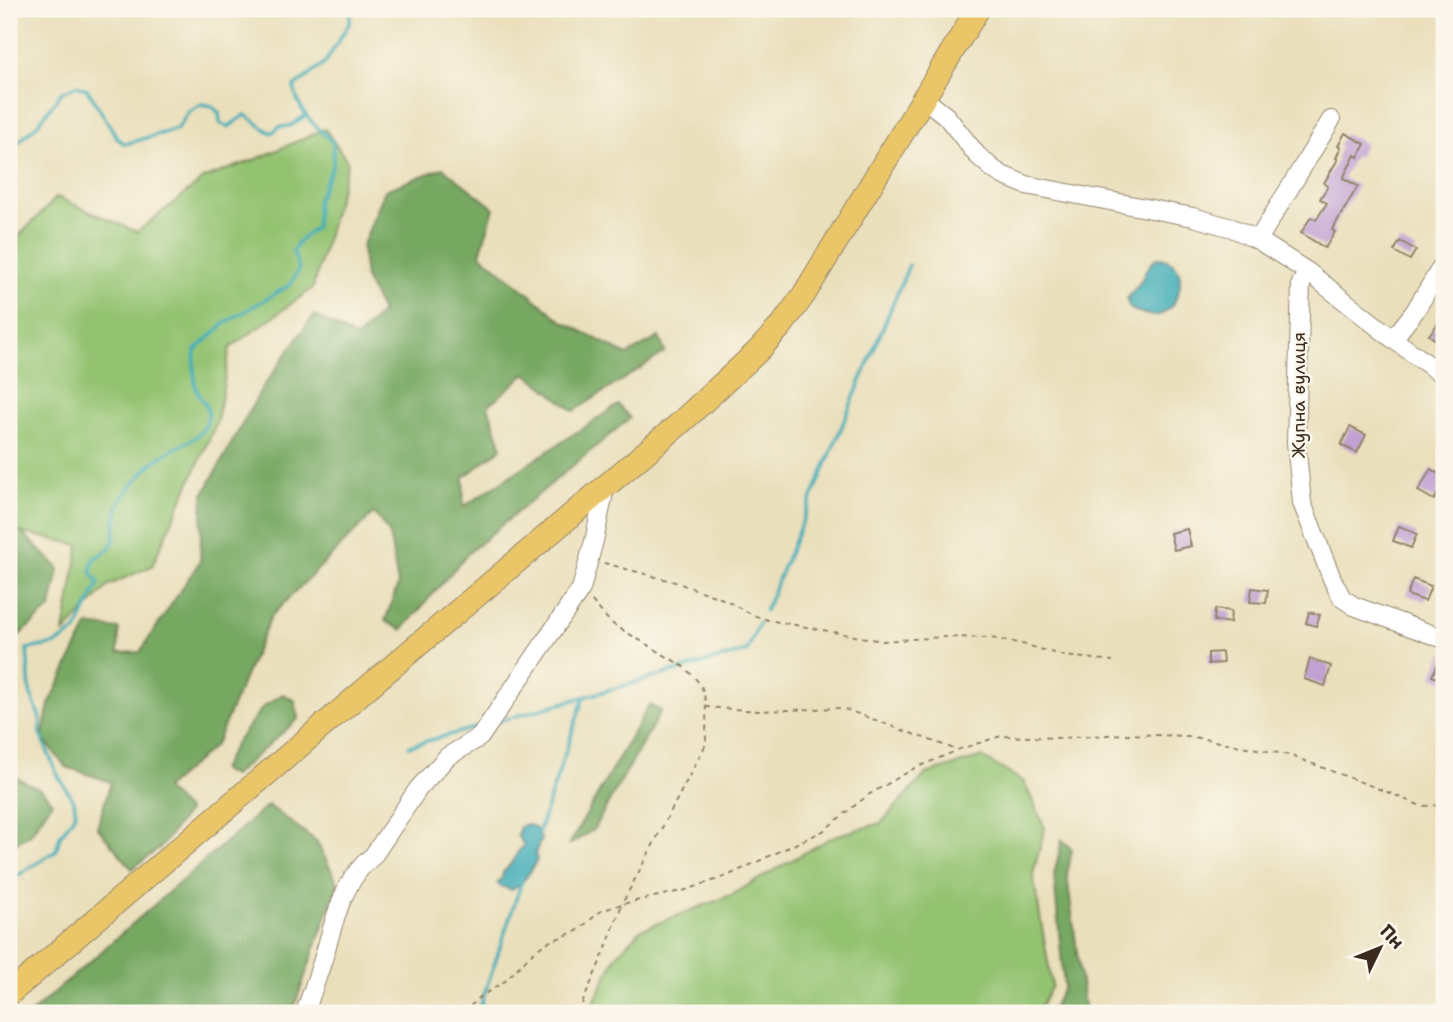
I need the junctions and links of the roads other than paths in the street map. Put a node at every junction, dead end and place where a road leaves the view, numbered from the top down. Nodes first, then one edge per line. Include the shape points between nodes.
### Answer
1 (978, 9) edge
2 (923, 99) junction
3 (1331, 120) dead end
4 (1258, 240) junction
5 (1444, 263) edge
6 (1304, 277) junction
7 (1393, 339) junction
8 (1444, 376) edge
9 (605, 487) junction
10 (1444, 639) edge
11 (9, 994) edge
12 (305, 1013) edge

1 - 2 main road
2 - 4 street via 946,116 984,162 1013,180 1193,217
2 - 9 main road via 782,325 724,384
3 - 4 street
4 - 6 street
5 - 7 street
6 - 7 street
6 - 10 street, Жупна вулиця via 1296,442 1302,503 1342,598
7 - 8 street
9 - 11 main road
9 - 12 street via 581,589 480,737 447,757 357,872 337,910

